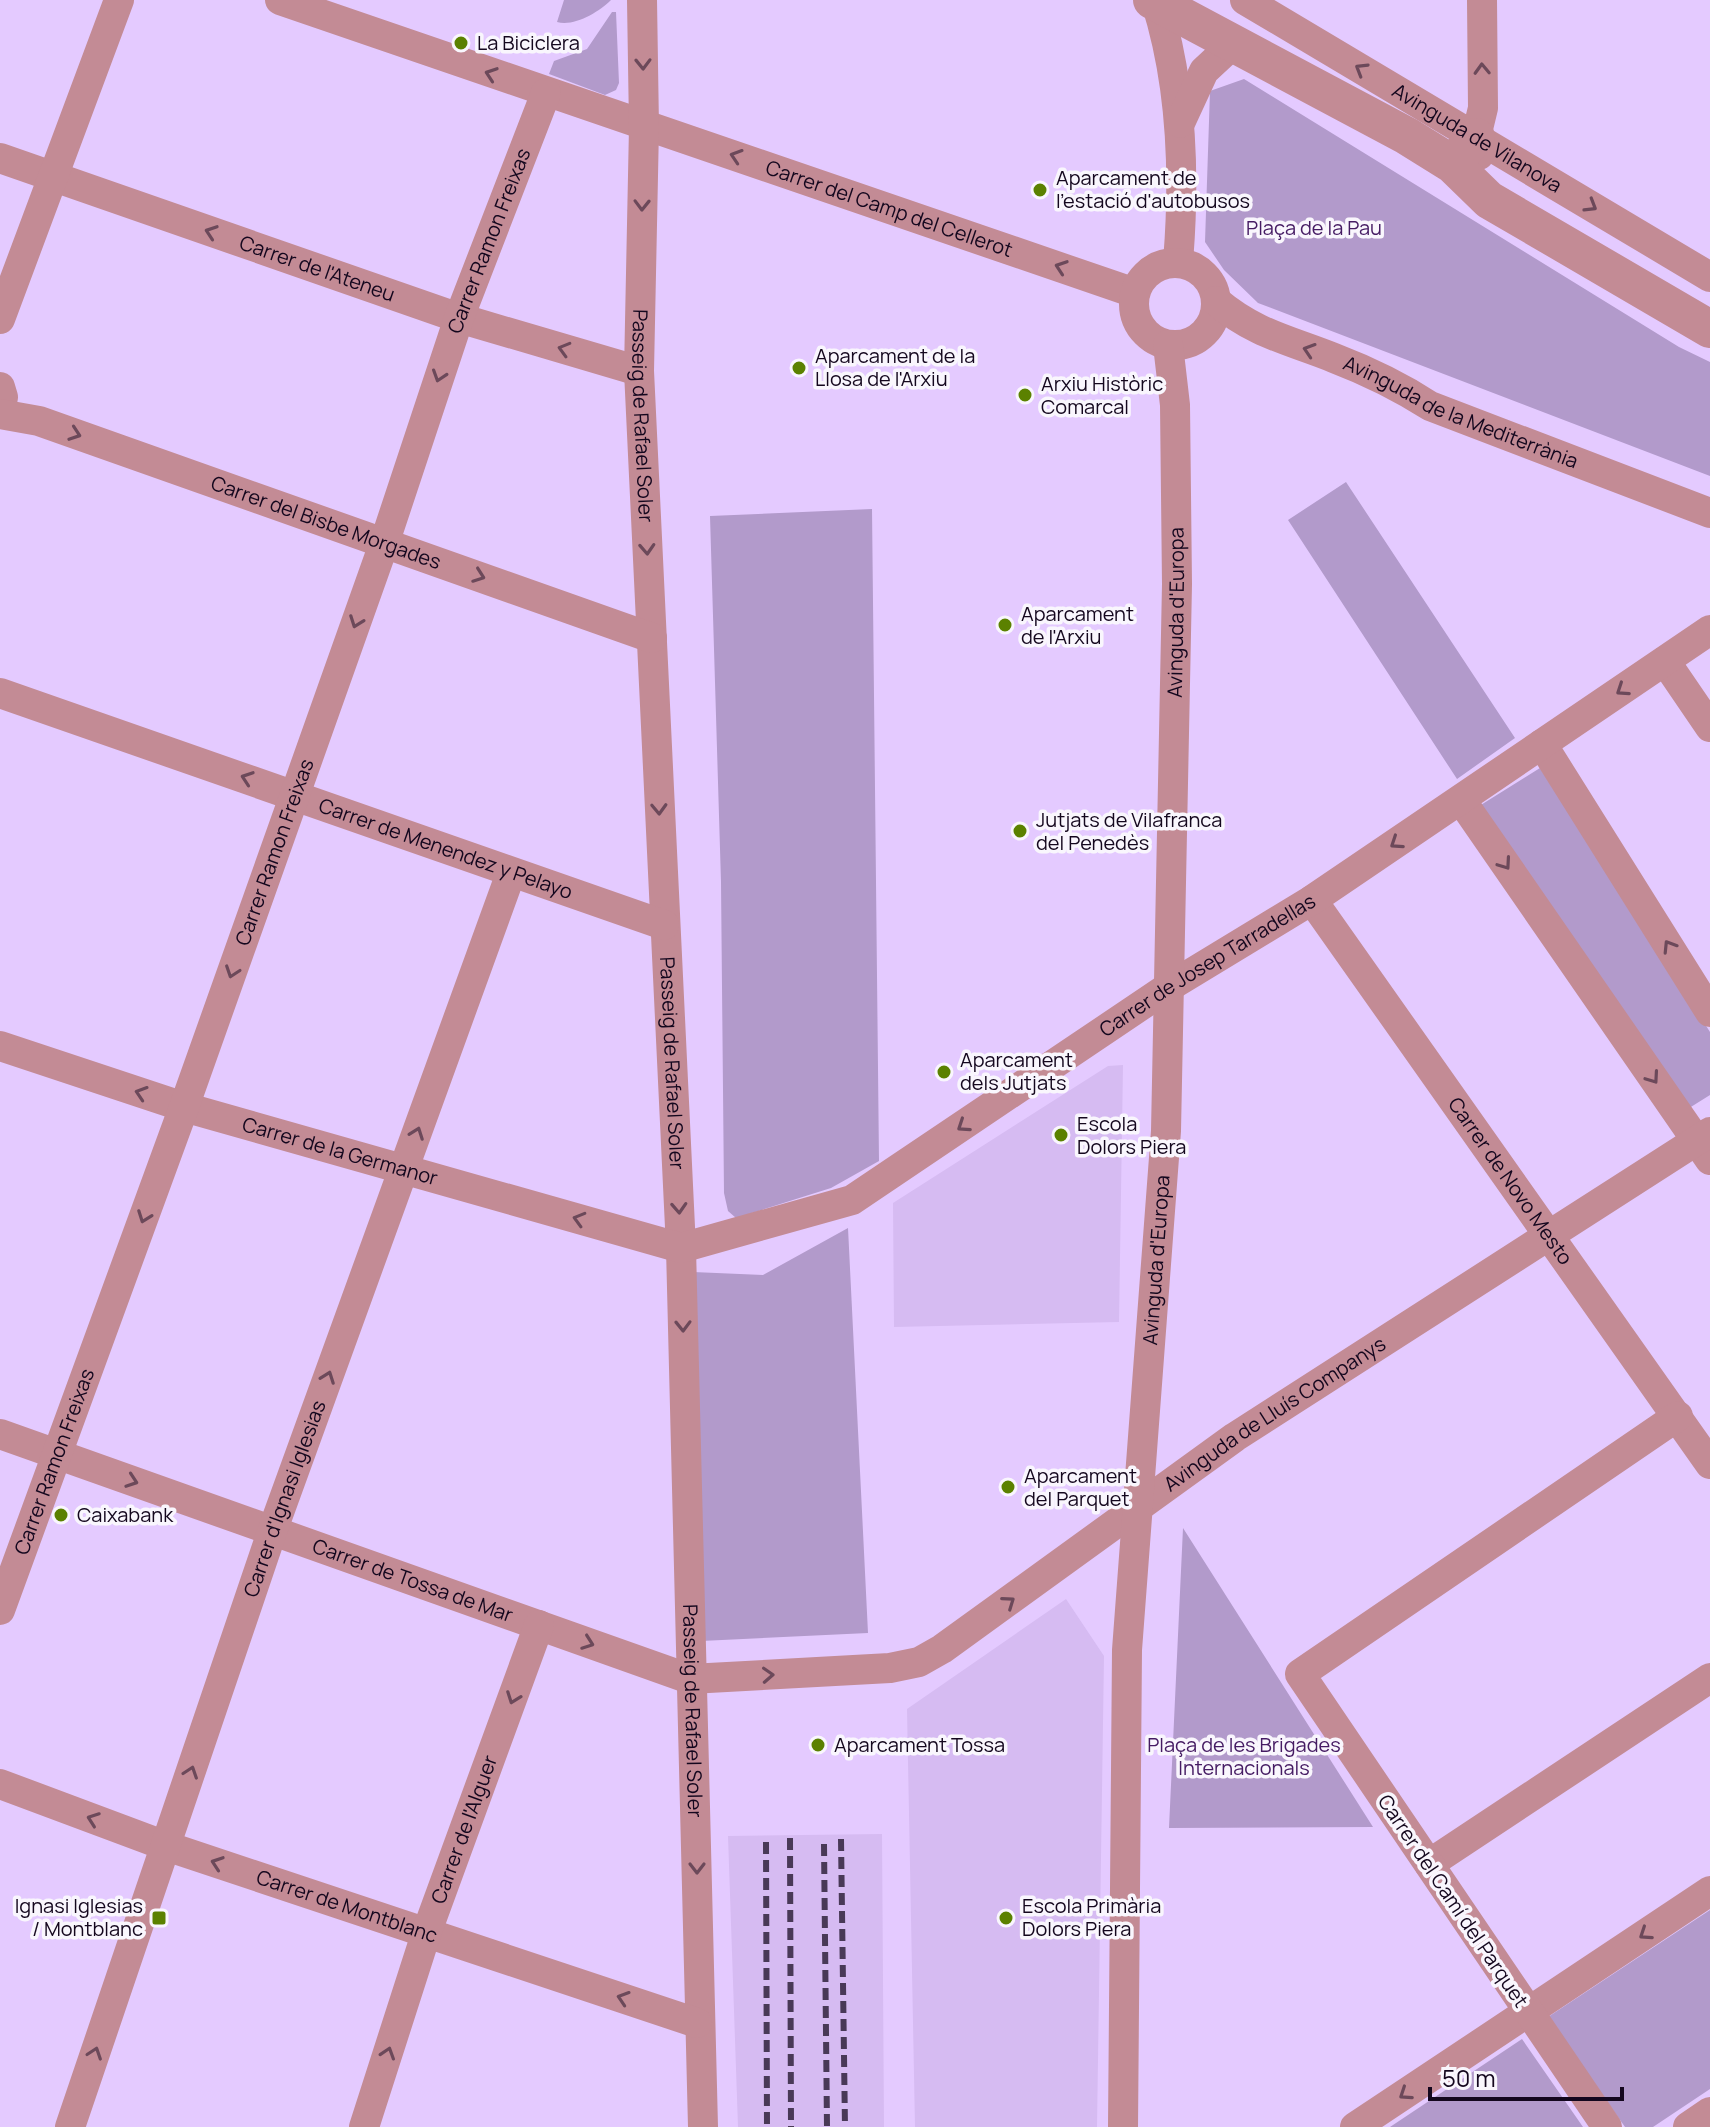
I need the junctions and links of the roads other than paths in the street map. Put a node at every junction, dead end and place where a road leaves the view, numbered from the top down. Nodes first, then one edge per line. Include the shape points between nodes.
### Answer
1 (119, 0) edge
2 (280, 0) edge
3 (642, 0) edge
4 (1245, 0) edge
5 (1482, 0) edge
6 (1154, 1) edge
7 (1228, 44) junction
8 (1176, 89) junction
9 (546, 93) junction
10 (644, 127) junction
11 (1178, 128) junction
12 (1464, 151) junction
13 (0, 158) edge
14 (55, 178) junction
15 (1489, 200) junction
16 (1178, 262) junction
17 (1710, 277) edge
18 (1135, 293) junction
19 (1216, 301) junction
20 (459, 318) junction
21 (0, 319) edge
22 (1710, 329) edge
23 (1168, 345) junction
24 (639, 371) junction
25 (0, 387) edge
26 (0, 413) edge
27 (1710, 513) edge
28 (385, 541) junction
29 (1710, 630) edge
30 (652, 638) junction
31 (1665, 661) junction
32 (0, 693) edge
33 (1710, 727) edge
34 (1542, 744) junction
35 (294, 795) junction
36 (1461, 800) junction
37 (511, 873) junction
38 (1312, 900) junction
39 (664, 925) junction
40 (1167, 988) junction
41 (1710, 1012) edge
42 (0, 1046) edge
43 (184, 1107) junction
44 (1706, 1144) edge
45 (404, 1170) junction
46 (1548, 1233) junction
47 (681, 1248) junction
48 (1678, 1416) junction
49 (0, 1434) edge
50 (58, 1456) junction
51 (1710, 1464) edge
52 (1140, 1506) junction
53 (273, 1529) junction
54 (0, 1610) edge
55 (539, 1625) junction
56 (1710, 1678) edge
57 (690, 1679) junction
58 (0, 1784) edge
59 (166, 1846) junction
60 (1429, 1864) junction
61 (1710, 1891) edge
62 (426, 1934) junction
63 (1528, 2012) junction
64 (697, 2023) junction
65 (1710, 2112) edge
66 (70, 2127) edge
67 (364, 2127) edge
68 (703, 2127) edge
69 (1123, 2127) edge
70 (1355, 2127) edge
71 (1607, 2127) edge
72 (1688, 2127) edge

1 - 14 street
9 -> 2 street, Carrer del Camp del Cellerot
3 -> 10 street, Passeig de Rafael Soler
12 -> 4 street, Avinguda de Vilanova
12 -> 5 street via 1483,108
6 - 7 street
6 - 8 street via 1172,51
7 - 8 street
7 - 11 street via 1204,71
7 - 12 street via 1426,162
7 - 15 street via 1259,76 1425,177 1459,196
8 - 11 street
9 - 10 street, Carrer del Camp del Cellerot
9 - 20 street, Carrer Ramon Freixas
18 -> 10 street, Carrer del Camp del Cellerot
10 -> 24 street, Passeig de Rafael Soler
11 - 16 street
12 - 15 street
12 -> 17 street, Avinguda de Vilanova
13 - 14 street, Carrer de l'Ateneu
20 -> 14 street, Carrer de l'Ateneu
14 - 21 street
15 - 22 street
16 - 18 street via 1145,275
16 - 19 street via 1210,281
18 - 23 street via 1133,307 1141,329
19 - 23 street via 1206,332 1186,344
27 -> 19 street, Avinguda de la Mediterrània via 1430,406 1392,382 1275,339 1238,320
24 -> 20 street, Carrer de l'Ateneu
20 -> 28 street, Carrer Ramon Freixas
23 - 40 street, Avinguda d'Europa via 1175,405 1177,584
24 -> 30 street, Passeig de Rafael Soler
25 - 26 street
26 -> 28 street, Carrer del Bisbe Morgades via 39,421
28 -> 30 street, Carrer del Bisbe Morgades
28 -> 35 street, Carrer Ramon Freixas
29 - 31 street, Carrer de Josep Tarradellas
30 -> 39 street, Passeig de Rafael Soler
31 - 33 street
31 -> 34 street, Carrer de Josep Tarradellas
35 -> 32 street, Carrer de Menendez y Pelayo
34 - 36 street, Carrer de Josep Tarradellas
41 -> 34 street
35 - 37 street, Carrer de Menendez y Pelayo
35 -> 43 street, Carrer Ramon Freixas
36 -> 38 street, Carrer de Josep Tarradellas
36 -> 44 street
37 - 39 street, Carrer de Menendez y Pelayo
45 -> 37 street, Carrer d'Ignasi Iglesias
38 - 40 street, Carrer de Josep Tarradellas
38 - 46 street, Carrer de Novo Mesto
39 -> 47 street, Passeig de Rafael Soler
40 -> 47 street, Carrer de Josep Tarradellas via 852,1200
40 - 52 street, Avinguda d'Europa via 1166,1131
43 -> 42 street, Carrer de la Germanor
43 - 45 street, Carrer de la Germanor
43 -> 50 street, Carrer Ramon Freixas
44 - 46 street, Avinguda de Lluís Companys
47 -> 45 street, Carrer de la Germanor
53 -> 45 street, Carrer d'Ignasi Iglesias
46 - 48 street, Carrer de Novo Mesto
46 - 52 street, Avinguda de Lluís Companys via 1235,1437
47 -> 57 street, Passeig de Rafael Soler
48 - 51 street, Carrer de Novo Mesto
48 - 60 street, Carrer del Camí del Parquet via 1300,1674
49 - 50 street, Carrer de Tossa de Mar
50 -> 53 street, Carrer de Tossa de Mar
50 - 54 street, Carrer Ramon Freixas
57 -> 52 street, Avinguda de Lluís Companys via 919,1662
52 - 69 street, Avinguda d'Europa via 1127,1650
53 - 55 street, Carrer de Tossa de Mar
59 -> 53 street, Carrer d'Ignasi Iglesias
55 -> 57 street, Carrer de Tossa de Mar
55 -> 62 street, Carrer de l'Alguer
56 - 60 street
57 -> 64 street, Passeig de Rafael Soler
59 -> 58 street, Carrer de Montblanc
62 -> 59 street, Carrer de Montblanc
66 -> 59 street, Carrer d'Ignasi Iglesias
60 - 63 street, Carrer del Camí del Parquet
61 -> 63 street
64 -> 62 street, Carrer de Montblanc
67 -> 62 street, Carrer de l'Alguer
63 -> 70 street
63 - 71 street, Carrer del Camí del Parquet
64 - 68 street, Passeig de Rafael Soler
65 - 72 street

